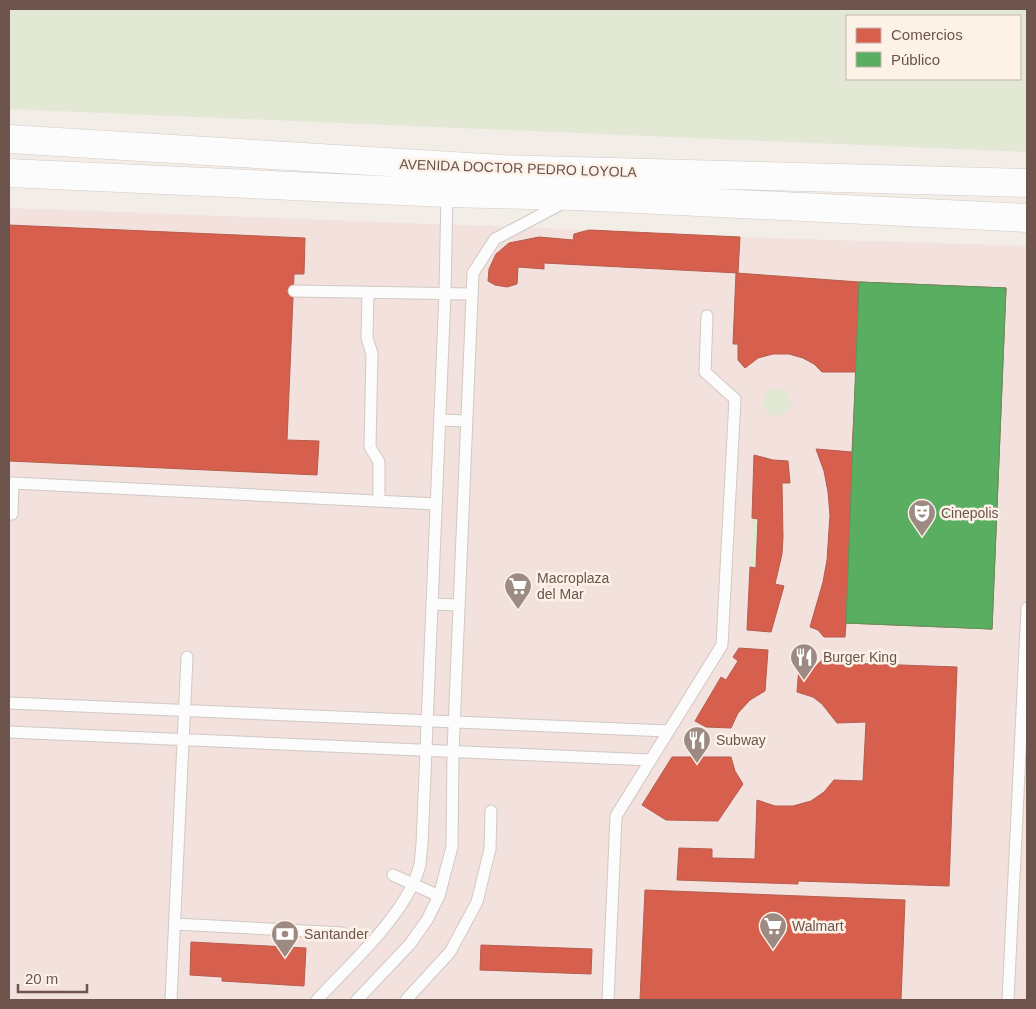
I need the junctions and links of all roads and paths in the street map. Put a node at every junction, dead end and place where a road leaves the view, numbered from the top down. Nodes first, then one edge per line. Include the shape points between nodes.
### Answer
1 (9, 140) edge
2 (502, 169) junction
3 (9, 173) edge
4 (1027, 183) edge
5 (457, 185) junction
6 (577, 196) junction
7 (1027, 218) edge
8 (294, 291) dead end
9 (368, 292) junction
10 (445, 293) junction
11 (471, 294) junction
12 (707, 316) dead end
13 (440, 420) junction
14 (466, 421) junction
15 (379, 501) junction
16 (436, 504) junction
17 (9, 514) edge
18 (432, 604) junction
19 (458, 605) junction
20 (1027, 608) edge
21 (187, 657) dead end
22 (9, 703) edge
23 (185, 712) junction
24 (427, 722) junction
25 (454, 723) junction
26 (668, 731) junction
27 (9, 732) edge
28 (183, 740) junction
29 (426, 751) junction
30 (452, 752) junction
31 (650, 760) junction
32 (492, 811) dead end
33 (393, 875) dead end
34 (412, 883) junction
35 (439, 896) junction
36 (175, 924) junction
37 (342, 933) dead end
38 (171, 1000) edge
39 (317, 1000) edge
40 (357, 1000) edge
41 (406, 1000) edge
42 (608, 1000) edge
43 (1008, 1000) edge

1 - 2 main road, AVENIDA DOCTOR PEDRO LOYOLA
2 - 4 main road, AVENIDA DOCTOR PEDRO LOYOLA
2 - 5 lane via 478,172
3 - 5 main road, AVENIDA DOCTOR PEDRO LOYOLA
5 - 6 main road, AVENIDA DOCTOR PEDRO LOYOLA
5 - 10 lane
6 - 7 main road, AVENIDA DOCTOR PEDRO LOYOLA
6 - 11 lane via 495,239 473,273
8 - 9 lane
9 - 10 lane
9 - 15 lane via 366,338 372,354 370,447 379,462
10 - 11 lane
10 - 13 lane
11 - 14 lane
12 - 26 lane via 705,372 735,399 722,644
13 - 14 lane
13 - 16 lane
14 - 19 lane
15 - 16 lane
15 - 17 lane via 13,483 12,514
16 - 18 lane
18 - 19 lane
18 - 24 lane
19 - 25 lane
20 - 43 lane
21 - 23 lane
22 - 23 lane
23 - 24 lane
23 - 28 lane
24 - 25 lane
24 - 29 lane
25 - 26 lane
25 - 30 lane
26 - 31 lane
27 - 28 lane
28 - 29 lane
28 - 36 lane
29 - 30 lane
29 - 34 lane via 420,865
30 - 31 lane
30 - 35 lane via 452,847
31 - 42 lane via 616,816
32 - 41 lane via 490,849 477,902 450,952
33 - 34 lane
34 - 35 lane
34 - 39 lane via 382,930
35 - 40 lane via 410,944
36 - 37 lane
36 - 38 lane

